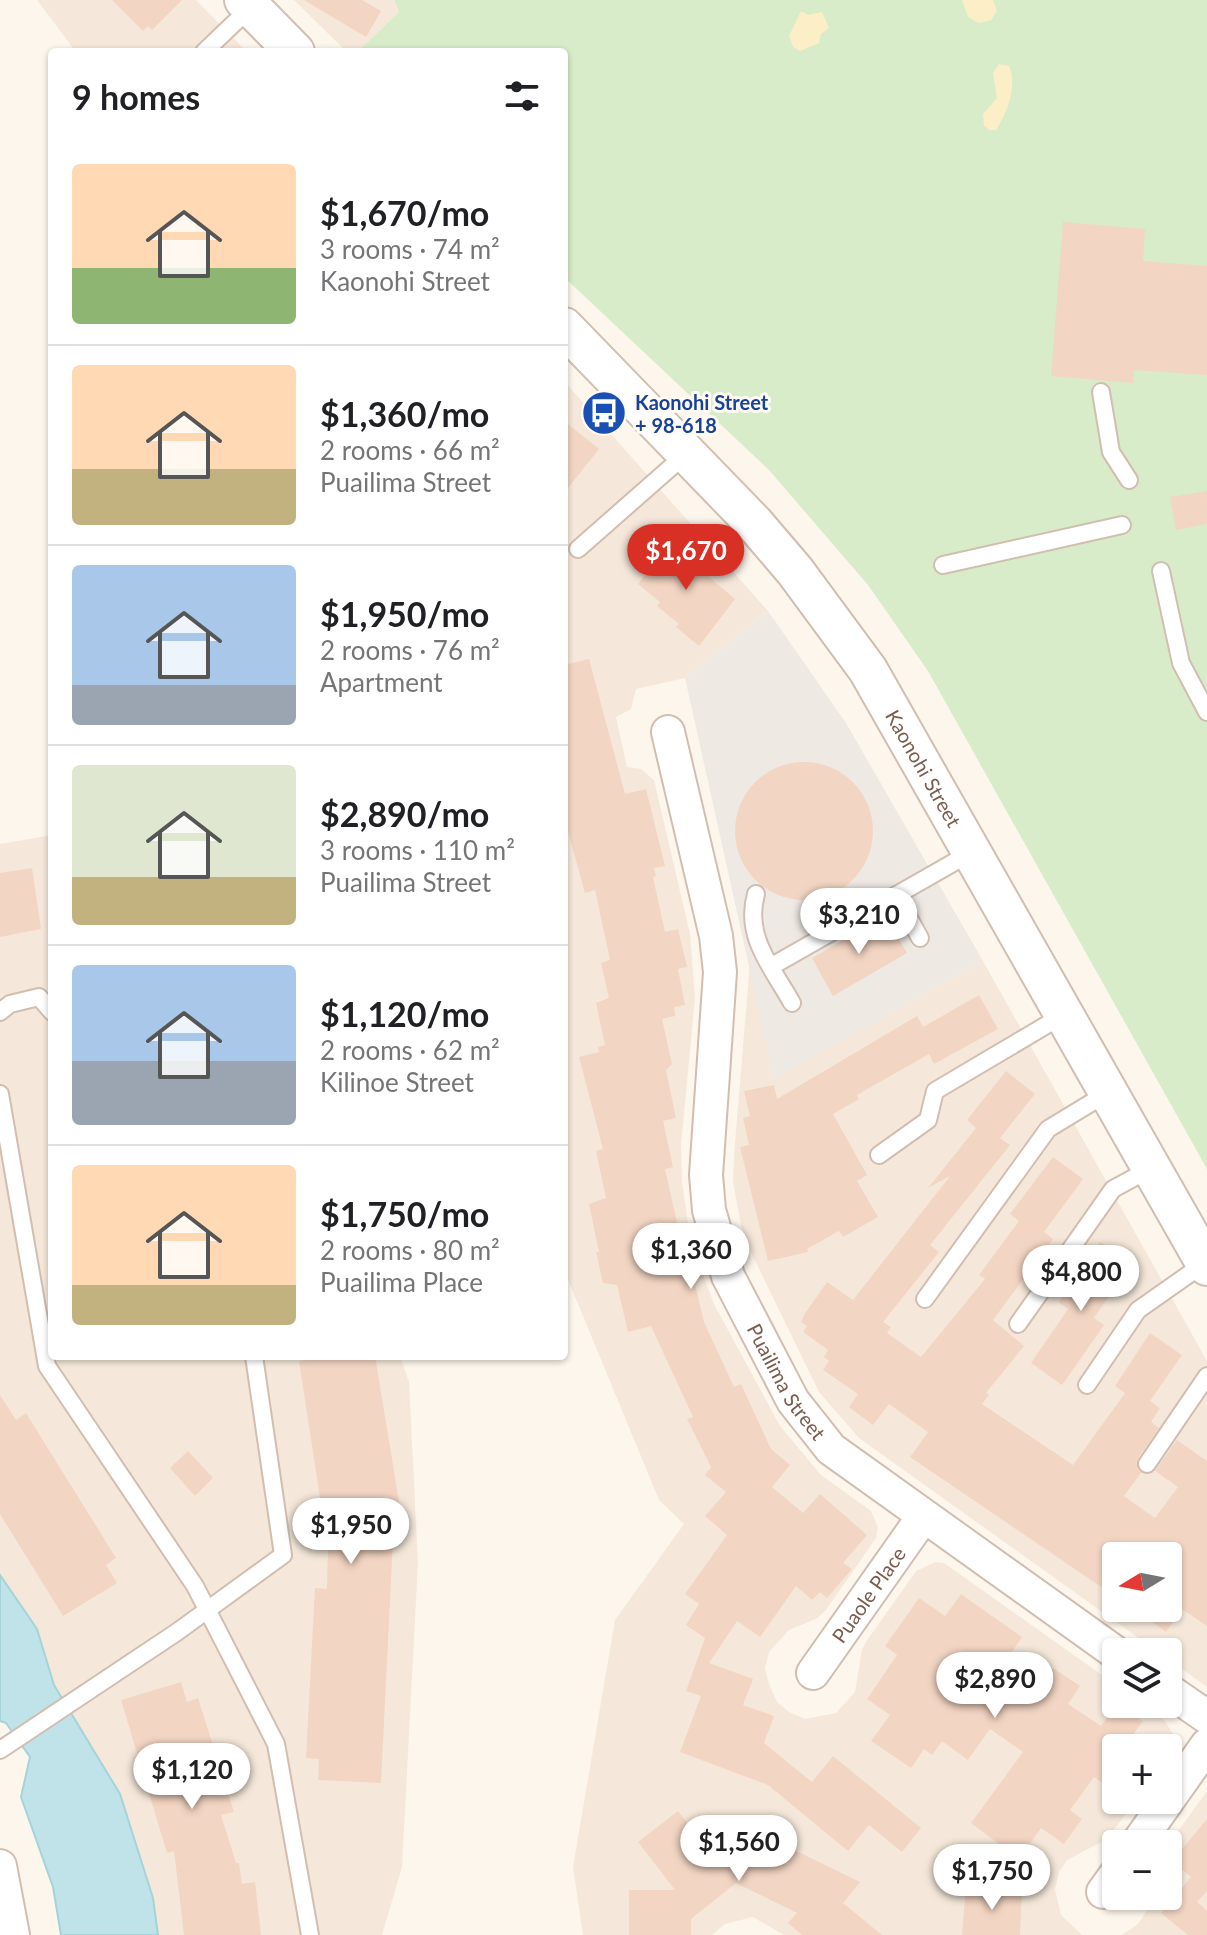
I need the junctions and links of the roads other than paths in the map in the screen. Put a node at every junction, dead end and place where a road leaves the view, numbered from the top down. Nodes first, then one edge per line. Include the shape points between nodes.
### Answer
1 (248, 3) edge
2 (208, 48) edge
3 (291, 48) edge
4 (568, 331) edge
5 (1101, 392) dead end
6 (686, 454) junction
7 (1129, 480) dead end
8 (1122, 525) dead end
9 (578, 549) dead end
10 (943, 565) dead end
11 (1161, 571) dead end
12 (1207, 712) edge
13 (668, 732) dead end
14 (973, 851) junction
15 (756, 894) dead end
16 (896, 895) junction
17 (920, 938) dead end
18 (772, 966) junction
19 (792, 1003) dead end
20 (48, 1007) edge
21 (0, 1012) edge
22 (1065, 1014) junction
23 (1109, 1092) junction
24 (0, 1094) edge
25 (879, 1155) dead end
26 (1152, 1168) junction
27 (1206, 1265) edge
28 (925, 1299) dead end
29 (1018, 1324) dead end
30 (255, 1360) edge
31 (1207, 1376) edge
32 (1087, 1385) dead end
33 (1147, 1464) dead end
34 (923, 1517) junction
35 (209, 1610) junction
36 (1102, 1643) edge
37 (813, 1673) dead end
38 (1182, 1700) edge
39 (1207, 1717) edge
40 (1207, 1745) edge
41 (0, 1750) edge
42 (1147, 1830) edge
43 (0, 1866) edge
44 (13, 1935) edge
45 (310, 1935) edge

1 - 2 lane
1 - 3 street
4 - 6 street, Kaonohi Street
5 - 7 lane via 1111,452
6 - 9 lane
6 - 14 street, Kaonohi Street via 754,523 836,623 900,721
8 - 10 lane
11 - 12 lane via 1181,663
13 - 34 street, Puailima Street via 720,972 706,1175 716,1243 728,1276 808,1423 831,1449
14 - 16 lane
14 - 22 street, Kaonohi Street
15 - 18 lane via 751,925
16 - 17 lane
16 - 18 lane
18 - 19 lane
20 - 21 lane via 39,997
22 - 23 street, Kaonohi Street
22 - 25 lane via 935,1091 928,1120
23 - 26 street, Kaonohi Street
23 - 28 lane via 1048,1129
24 - 35 lane via 47,1366
26 - 27 street, Kaonohi Street
26 - 29 lane via 1113,1189
27 - 32 lane via 1138,1310
30 - 35 lane via 283,1555
31 - 33 lane
34 - 36 street, Puailima Street
34 - 37 street, Puaole Place
35 - 41 lane
35 - 45 lane via 276,1744
38 - 39 street
40 - 42 street
43 - 44 street

